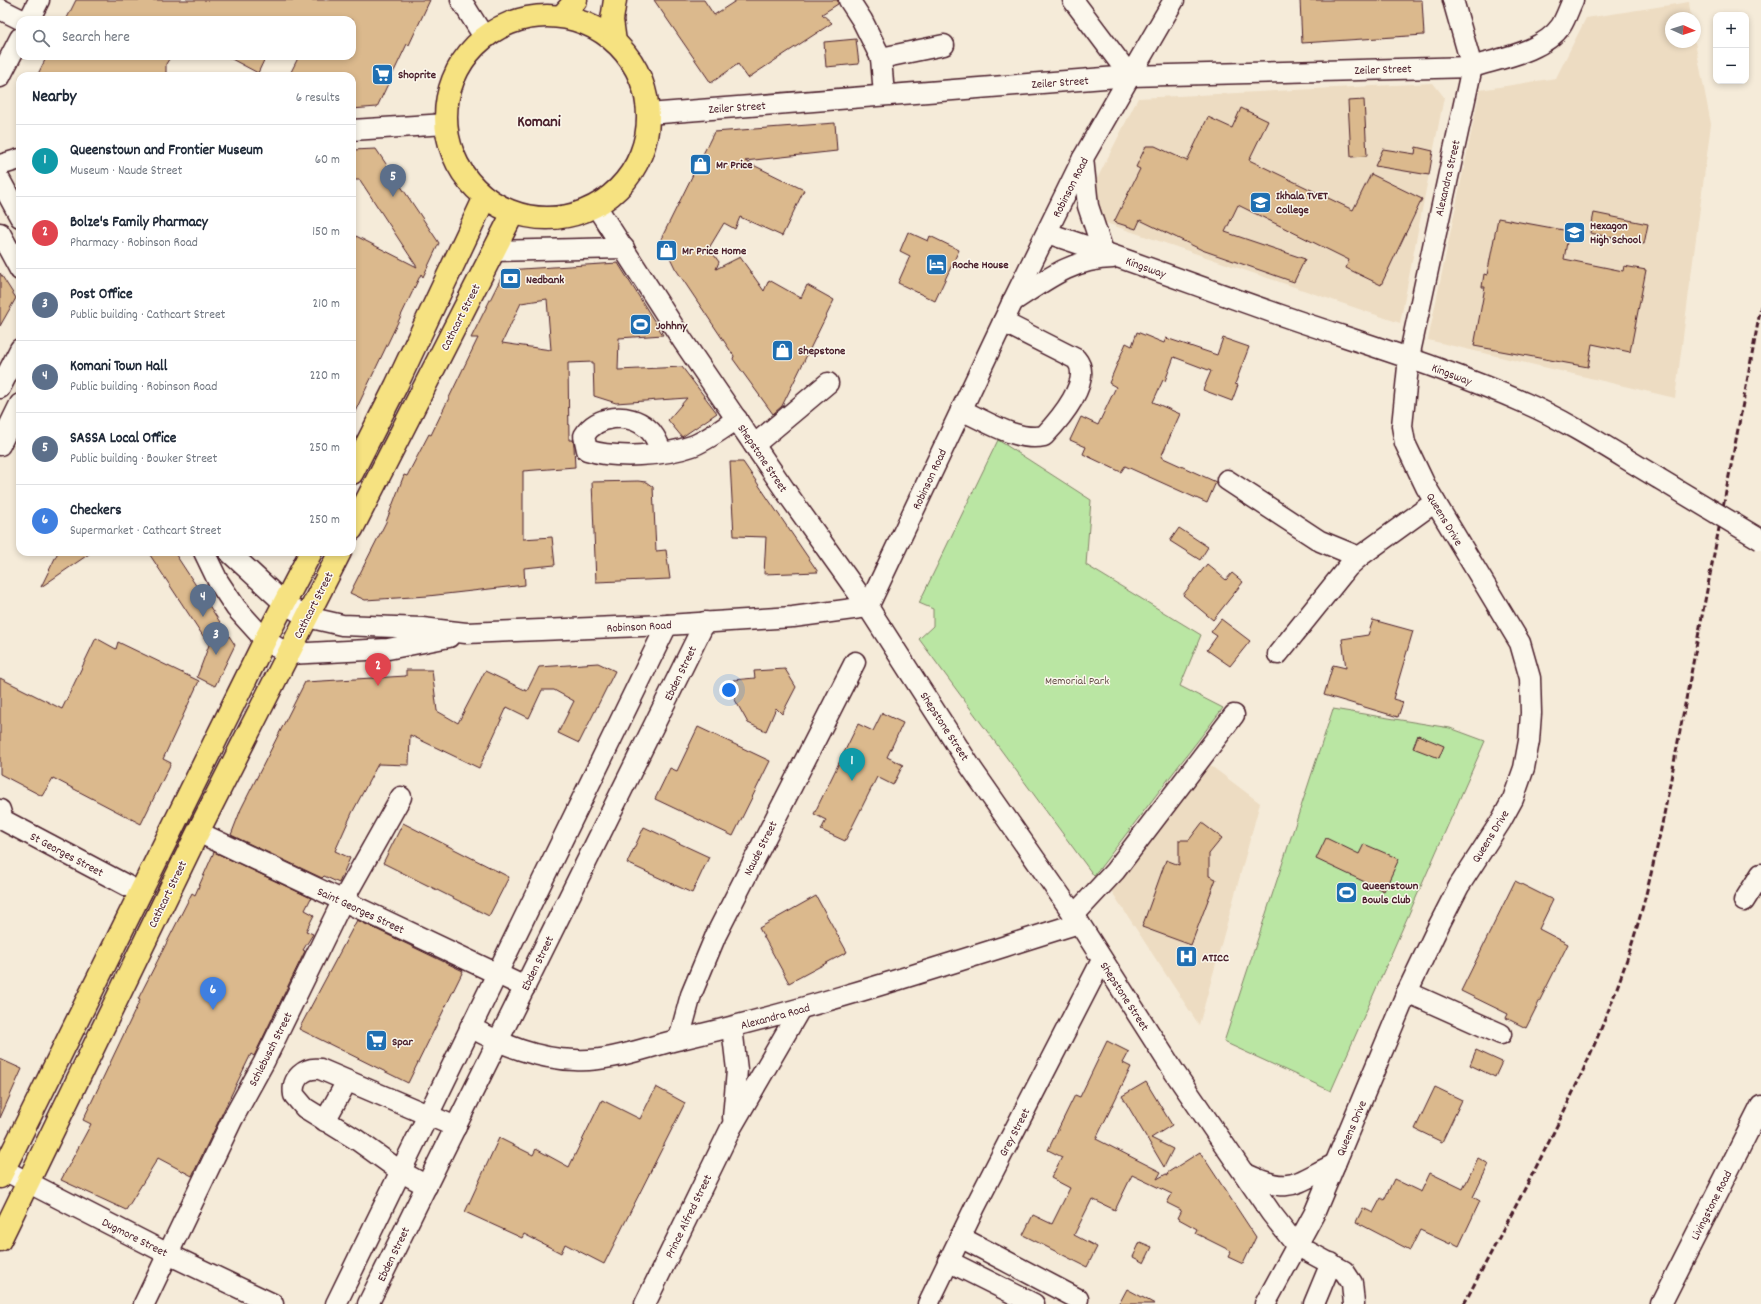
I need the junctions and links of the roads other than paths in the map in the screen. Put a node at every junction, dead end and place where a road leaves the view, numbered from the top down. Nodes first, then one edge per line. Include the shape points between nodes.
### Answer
1 (39, 0) edge
2 (461, 0) edge
3 (616, 0) edge
4 (849, 0) edge
5 (1073, 0) edge
6 (1174, 0) edge
7 (1453, 0) edge
8 (1573, 0) edge
9 (569, 8) edge
10 (0, 9) edge
11 (31, 16) edge
12 (16, 17) edge
13 (484, 37) junction
14 (615, 42) junction
15 (944, 45) dead end
16 (16, 46) edge
17 (881, 58) junction
18 (1472, 66) junction
19 (1130, 76) junction
20 (0, 77) edge
21 (884, 95) junction
22 (648, 114) junction
23 (446, 124) junction
24 (356, 130) edge
25 (1083, 158) junction
26 (16, 161) edge
27 (0, 165) edge
28 (0, 180) edge
29 (485, 197) junction
30 (596, 206) junction
31 (16, 210) edge
32 (513, 213) junction
33 (0, 233) edge
34 (1047, 233) junction
35 (5, 248) edge
36 (624, 248) junction
37 (494, 251) junction
38 (1112, 254) junction
39 (16, 264) edge
40 (1012, 303) junction
41 (1003, 322) junction
42 (16, 357) edge
43 (1409, 358) junction
44 (828, 383) dead end
45 (0, 388) edge
46 (961, 410) junction
47 (16, 412) edge
48 (737, 419) junction
49 (0, 444) edge
50 (754, 445) junction
51 (662, 452) dead end
52 (356, 465) edge
53 (1227, 480) dead end
54 (1435, 502) junction
55 (356, 521) edge
56 (1761, 540) edge
57 (206, 556) edge
58 (233, 556) edge
59 (309, 556) edge
60 (338, 556) edge
61 (1359, 557) junction
62 (284, 603) junction
63 (868, 607) junction
64 (307, 617) junction
65 (706, 622) junction
66 (667, 625) junction
67 (466, 633) junction
68 (265, 640) junction
69 (288, 654) junction
70 (1278, 654) dead end
71 (855, 662) dead end
72 (1234, 715) dead end
73 (401, 797) dead end
74 (1, 819) edge
75 (198, 832) junction
76 (1761, 874) edge
77 (141, 893) junction
78 (342, 902) junction
79 (1744, 902) dead end
80 (1077, 919) junction
81 (1102, 960) junction
82 (497, 974) junction
83 (525, 988) junction
84 (1407, 992) junction
85 (800, 1009) junction
86 (470, 1027) junction
87 (732, 1027) junction
88 (1501, 1034) dead end
89 (679, 1039) junction
90 (497, 1042) junction
91 (347, 1081) junction
92 (1761, 1106) edge
93 (427, 1115) junction
94 (325, 1121) junction
95 (456, 1127) junction
96 (731, 1128) junction
97 (1335, 1164) junction
98 (1, 1171) edge
99 (400, 1171) junction
100 (1246, 1174) junction
101 (29, 1182) junction
102 (427, 1186) junction
103 (960, 1237) junction
104 (0, 1240) edge
105 (364, 1245) junction
106 (1296, 1245) junction
107 (168, 1254) junction
108 (391, 1257) junction
109 (948, 1261) junction
110 (1331, 1263) junction
111 (1078, 1299) dead end
112 (144, 1304) edge
113 (273, 1304) edge
114 (336, 1304) edge
115 (368, 1304) edge
116 (645, 1304) edge
117 (928, 1304) edge
118 (1034, 1304) edge
119 (1265, 1304) edge
120 (1314, 1304) edge
121 (1354, 1304) edge
122 (1661, 1304) edge

1 - 11 street
2 - 13 street
3 - 14 highway via 612,20
4 - 17 street
5 - 19 street
6 - 19 street, Robinson Road
7 - 18 street, Alexandra Street
8 - 18 street, Zeiler Street via 1561,25 1547,40 1523,51
9 - 13 highway via 508,23
9 - 14 highway
10 - 12 street
13 - 23 highway via 462,61 449,91
14 - 22 highway via 632,62 644,87
15 - 17 street
16 - 20 street
17 - 21 street
18 - 19 street, Zeiler Street
18 - 43 street, Alexandra Street
19 - 21 street, Zeiler Street
19 - 25 street, Robinson Road
21 - 22 street, Zeiler Street
22 - 30 highway via 645,141 635,167 618,189
23 - 24 street
23 - 29 highway via 457,164
25 - 34 street, Robinson Road
25 - 38 street via 1088,206
26 - 27 street
28 - 31 street
29 - 32 highway
29 - 52 highway
30 - 32 highway via 569,216 541,218
30 - 36 street, Shepstone Street
32 - 37 highway, Cathcart Street
33 - 35 street
34 - 38 street, Kingsway
34 - 40 street, Robinson Road
35 - 39 street
36 - 37 street
36 - 48 street, Shepstone Street via 683,341
37 - 55 highway, Cathcart Street
38 - 40 street, Kingsway via 1070,266
38 - 43 street, Kingsway via 1288,318
40 - 41 street, Robinson Road
41 - 46 street, Robinson Road
41 - 46 street via 1076,359 1082,368 1081,379 1072,400 1044,436 1034,438 1002,429
42 - 45 street
43 - 54 street, Queens Drive via 1403,432 1405,443
43 - 56 street, Kingsway, bridge via 1526,403 1550,415
44 - 50 street
46 - 63 street, Robinson Road
47 - 49 street
48 - 50 street, Shepstone Street
48 - 51 street via 693,445
50 - 63 street, Shepstone Street
53 - 61 street via 1314,537
54 - 61 street
54 - 84 street, Queens Drive via 1520,643 1530,678 1531,720 1524,768 1513,799 1459,886
57 - 68 street via 218,581 236,608
58 - 62 street, Robinson Road
59 - 62 highway, Cathcart Street
60 - 64 highway, Cathcart Street
61 - 70 street via 1348,567
62 - 64 street, Robinson Road
62 - 68 highway, Cathcart Street
63 - 65 street, Robinson Road via 793,617
63 - 80 street, Shepstone Street via 972,769
64 - 67 street, Robinson Road via 342,625 422,628
64 - 69 highway, Cathcart Street
65 - 66 street, Robinson Road
65 - 83 street, Ebden Street
66 - 67 street, Robinson Road
66 - 82 street
67 - 69 street, Robinson Road via 388,649
68 - 69 street
68 - 77 highway, Cathcart Street
69 - 75 highway, Cathcart Street
71 - 89 street, Naude Street via 716,935 691,995
72 - 80 street
73 - 78 street, Schlebusch Street
74 - 77 street, St Georges Street
75 - 78 street, Saint Georges Street
75 - 101 highway, Cathcart Street
76 - 79 street
77 - 98 highway, Cathcart Street
78 - 82 street, Saint Georges Street
78 - 107 street, Schlebusch Street via 264,1062 232,1120
80 - 81 street, Shepstone Street
80 - 85 street, Alexandra Road
81 - 100 street, Shepstone Street via 1175,1073
81 - 103 street, Grey Street
82 - 83 street, Saint Georges Street
82 - 86 street
83 - 90 street, Ebden Street
84 - 88 street
84 - 97 street, Queens Drive
85 - 87 street, Alexandra Road
85 - 96 street, Prince Alfred Street
86 - 90 street, Alexandra Road
86 - 93 street
87 - 89 street, Alexandra Road
87 - 96 street, Prince Alfred Street via 737,1070
89 - 90 street, Alexandra Road via 599,1060 554,1059
90 - 95 street, Ebden Street
91 - 93 street
91 - 94 street
91 - 94 street via 313,1068 303,1072 294,1084 295,1098 304,1108
92 - 122 street, Livingstone Road
93 - 95 street
93 - 99 street
94 - 99 street
95 - 102 street, Ebden Street
96 - 116 street, Prince Alfred Street
97 - 100 street via 1287,1186 1264,1182
97 - 106 street, Queens Drive via 1314,1214
98 - 101 street, Dugmore Street
99 - 102 street
99 - 105 street
100 - 106 street, Shepstone Street via 1271,1213
101 - 104 highway, Cathcart Street
101 - 107 street, Dugmore Street
102 - 108 street, Ebden Street
103 - 109 street, Grey Street
103 - 111 street
105 - 108 street
105 - 114 street
106 - 110 street
106 - 119 street, Queens Drive
107 - 112 street, Schlebusch Street
107 - 113 street, Dugmore Street
108 - 115 street, Ebden Street
109 - 117 street, Grey Street
109 - 118 street
110 - 120 street
110 - 121 street via 1348,1276 1354,1290

